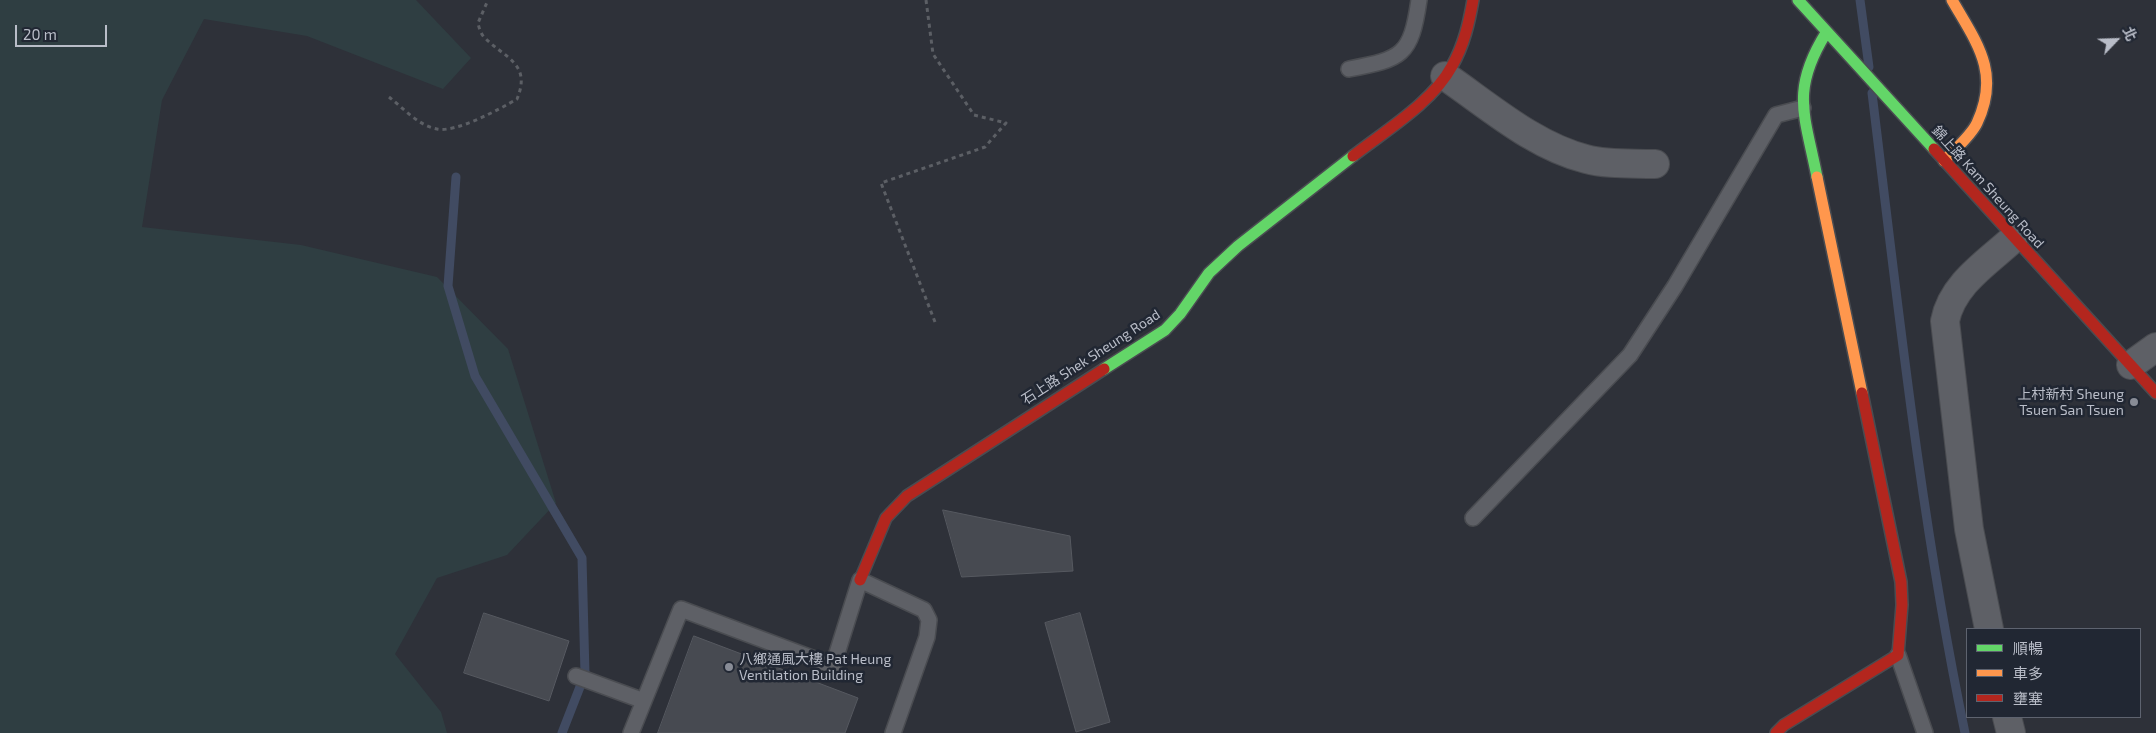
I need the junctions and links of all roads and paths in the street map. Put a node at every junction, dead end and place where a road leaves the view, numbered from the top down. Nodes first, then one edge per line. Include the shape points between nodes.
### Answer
1 (488, 0) edge
2 (926, 0) edge
3 (1419, 0) edge
4 (1473, 0) edge
5 (1798, 0) edge
6 (1952, 0) edge
7 (1826, 33) junction
8 (1349, 69) dead end
9 (1445, 76) junction
10 (389, 96) dead end
11 (1803, 108) junction
12 (1944, 161) junction
13 (1655, 164) dead end
14 (2014, 238) junction
15 (935, 322) dead end
16 (2156, 347) edge
17 (2131, 366) junction
18 (2156, 393) edge
19 (1473, 518) dead end
20 (860, 580) junction
21 (1989, 628) edge
22 (1898, 654) junction
23 (576, 676) dead end
24 (644, 701) junction
25 (2007, 718) edge
26 (631, 733) edge
27 (893, 733) edge
28 (1776, 733) edge
29 (1925, 733) edge
30 (2011, 733) edge

1 - 10 path via 478,23 482,36 510,57 520,72 522,87 517,99 458,126 438,130 423,123
2 - 15 path via 933,54 974,115 1006,123 985,148 881,183
3 - 8 lane via 1411,39 1398,54 1387,62
4 - 9 street, 石上路 Shek Sheung Road via 1467,30
5 - 7 street, 錦上路 Kam Sheung Road
6 - 12 street via 1981,50 1986,64 1986,94 1977,124
7 - 11 street via 1809,59 1803,78
7 - 12 street, 錦上路 Kam Sheung Road
9 - 13 street via 1521,129 1553,146 1585,159
9 - 20 street, 石上路 Shek Sheung Road via 1427,98 1238,246 1209,274 1164,330 907,496 886,518
11 - 19 lane via 1776,115 1630,355
11 - 22 street via 1900,582 1902,604
12 - 14 street, 錦上路 Kam Sheung Road
14 - 17 street, 錦上路 Kam Sheung Road
14 - 21 street via 1954,294 1945,320 1969,529
16 - 17 street
17 - 18 street, 錦上路 Kam Sheung Road
20 - 24 lane via 833,666 681,609
20 - 27 lane via 924,610 929,620 927,637
22 - 28 street
22 - 29 lane
23 - 24 lane
24 - 26 lane
25 - 30 street

